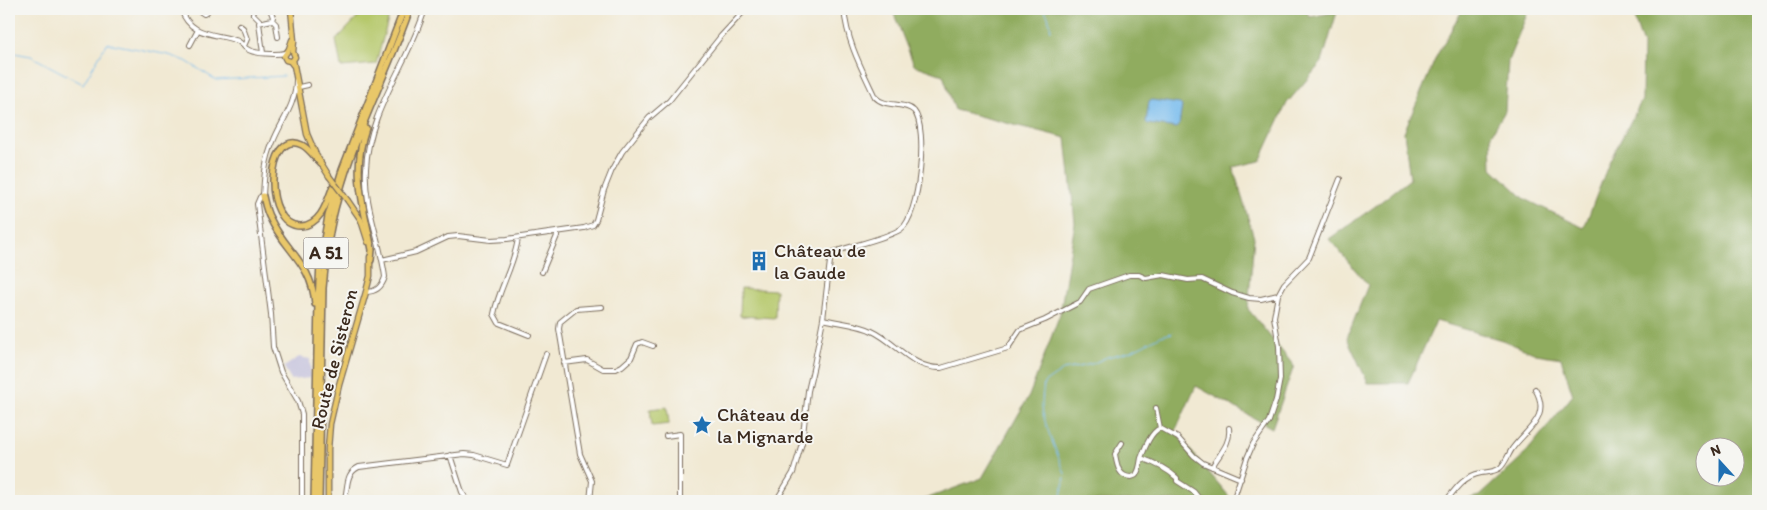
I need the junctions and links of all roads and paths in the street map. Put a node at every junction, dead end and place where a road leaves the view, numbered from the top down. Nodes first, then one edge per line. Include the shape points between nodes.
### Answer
1 (181, 9) edge
2 (200, 9) edge
3 (207, 9) edge
4 (270, 9) edge
5 (291, 9) edge
6 (404, 9) edge
7 (410, 9) edge
8 (425, 9) edge
9 (746, 9) edge
10 (844, 9) edge
11 (204, 14) junction
12 (253, 14) dead end
13 (407, 18) junction
14 (206, 20) dead end
15 (272, 20) junction
16 (261, 22) junction
17 (239, 25) dead end
18 (198, 30) junction
19 (278, 37) dead end
20 (190, 45) dead end
21 (244, 46) junction
22 (263, 53) junction
23 (287, 54) junction
24 (292, 60) junction
25 (295, 68) junction
26 (308, 85) dead end
27 (299, 87) junction
28 (301, 97) junction
29 (293, 103) junction
30 (351, 145) junction
31 (321, 164) junction
32 (1340, 179) dead end
33 (263, 196) junction
34 (556, 232) junction
35 (518, 238) junction
36 (371, 260) junction
37 (382, 260) junction
38 (542, 272) dead end
39 (366, 292) junction
40 (1278, 295) junction
41 (602, 307) dead end
42 (823, 319) junction
43 (529, 335) dead end
44 (653, 346) dead end
45 (546, 354) dead end
46 (564, 364) junction
47 (1535, 389) dead end
48 (316, 402) junction
49 (1156, 408) dead end
50 (1160, 428) junction
51 (1229, 428) dead end
52 (666, 436) dead end
53 (1122, 443) dead end
54 (450, 456) junction
55 (1141, 458) junction
56 (1212, 467) junction
57 (1240, 479) junction
58 (467, 500) edge
59 (302, 501) edge
60 (314, 501) edge
61 (318, 501) edge
62 (328, 501) edge
63 (344, 501) edge
64 (590, 501) edge
65 (680, 501) edge
66 (776, 501) edge
67 (1200, 501) edge
68 (1234, 501) edge
69 (1446, 501) edge

1 - 18 street
2 - 11 street
3 - 11 street
4 - 15 street
5 - 23 main road via 293,36
6 - 30 highway, A 51
7 - 13 highway, A 51
8 - 37 street via 412,45 378,116 369,145 367,195
9 - 34 street via 622,152 593,225
10 - 42 street via 850,42 874,97 880,102 910,109 915,114 921,156 916,192 906,224 892,234 831,253
11 - 14 street
12 - 16 street
13 - 36 highway via 365,132 359,159 358,177 372,250
13 - 61 highway, A 51 via 346,170 328,244 323,288
15 - 16 street
15 - 19 street
16 - 22 street
17 - 21 street via 247,39
18 - 20 street
18 - 21 street via 238,40
21 - 22 street
22 - 23 street
23 - 24 main road
23 - 24 main road via 294,57
24 - 25 main road
25 - 27 main road, Route de Sisteron
25 - 29 street
26 - 27 street
27 - 28 main road, Route de Sisteron
28 - 29 street
28 - 31 main road, Route de Sisteron via 307,134
29 - 33 street via 267,158
30 - 31 highway via 322,213 311,223 294,225 282,216 276,203 274,179 278,153 286,146 298,143
30 - 48 highway, A 51 via 328,216 320,263
31 - 36 main road, Route de Sisteron, bridge via 358,215 369,244
32 - 40 street via 1309,258
33 - 48 highway via 272,224 300,261 312,284
33 - 59 street via 257,204 274,347 281,372 302,414
34 - 35 street
34 - 38 street
35 - 37 street via 448,237 416,252
35 - 43 street via 494,314 499,323
36 - 39 main road, Route de Sisteron
37 - 39 street via 384,281 378,289
39 - 62 main road, Route de Sisteron via 330,424
40 - 42 street via 1249,298 1202,279 1129,275 1093,287 1080,302 1020,330 1008,348 940,368 911,359 871,330
40 - 57 street via 1274,317 1280,379 1273,413 1253,444
41 - 46 street via 576,309 560,322
42 - 66 street via 798,462
44 - 46 street via 642,342 637,344 631,358 616,369 603,369 588,360
45 - 54 street via 507,465 474,455
46 - 64 street via 580,454 592,482
47 - 69 street via 1541,405 1539,416 1512,448 1502,467 1465,479
48 - 60 highway, A 51
49 - 50 street
50 - 55 street via 1155,431
50 - 56 street via 1178,438 1194,456
51 - 56 street via 1227,444
52 - 65 street via 680,434
53 - 55 street via 1115,454 1121,473 1137,475
54 - 58 street
54 - 63 street via 359,467 348,477
55 - 67 street via 1171,473
56 - 57 street
57 - 68 street

